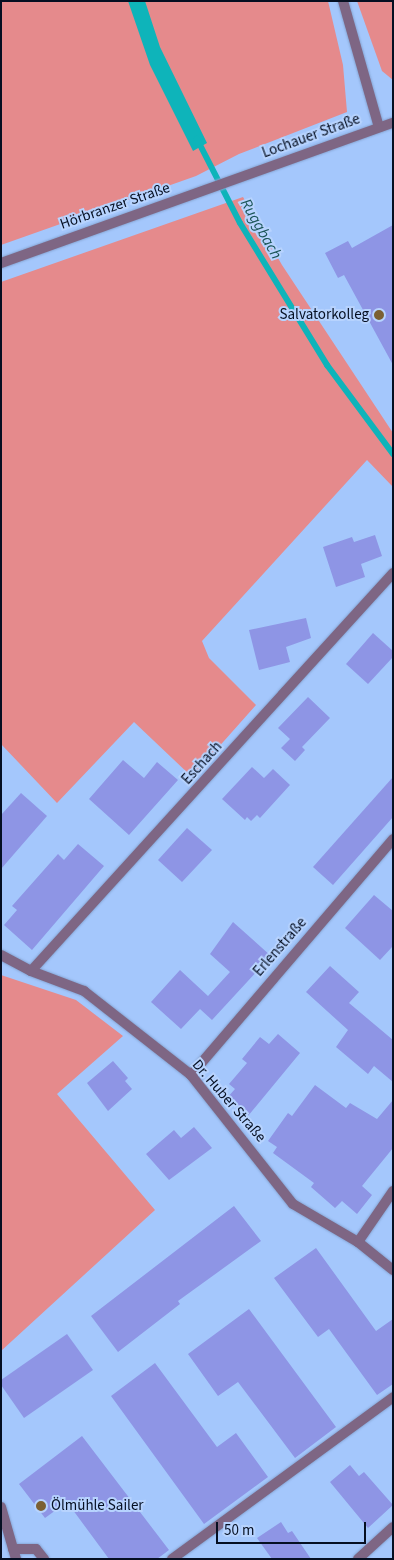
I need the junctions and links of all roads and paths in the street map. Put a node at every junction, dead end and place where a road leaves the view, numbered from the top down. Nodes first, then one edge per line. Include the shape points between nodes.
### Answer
1 (343, 1) edge
2 (393, 123) edge
3 (380, 127) junction
4 (240, 178) joint
5 (1, 264) edge
6 (393, 573) edge
7 (393, 839) edge
8 (1, 955) edge
9 (32, 971) junction
10 (190, 1075) junction
11 (393, 1191) edge
12 (358, 1242) junction
13 (393, 1270) edge
14 (393, 1397) edge
15 (1, 1507) edge
16 (393, 1527) edge
17 (15, 1554) edge
18 (44, 1559) edge
19 (172, 1559) edge
20 (358, 1559) edge

1 - 3 street
2 - 3 street, Lochauer Straße
3 - 4 street, Lochauer Straße
4 - 5 street, Hörbranzer Straße
6 - 9 street, Eschach
7 - 10 street, Erlenstraße
8 - 9 street, Dr. Huber Straße
9 - 10 street, Dr. Huber Straße via 84,990
10 - 12 street, Dr. Huber Straße via 293,1204
11 - 12 street
12 - 13 street, Dr. Huber Straße
14 - 19 street
15 - 17 street
16 - 20 street
17 - 18 street via 36,1548

